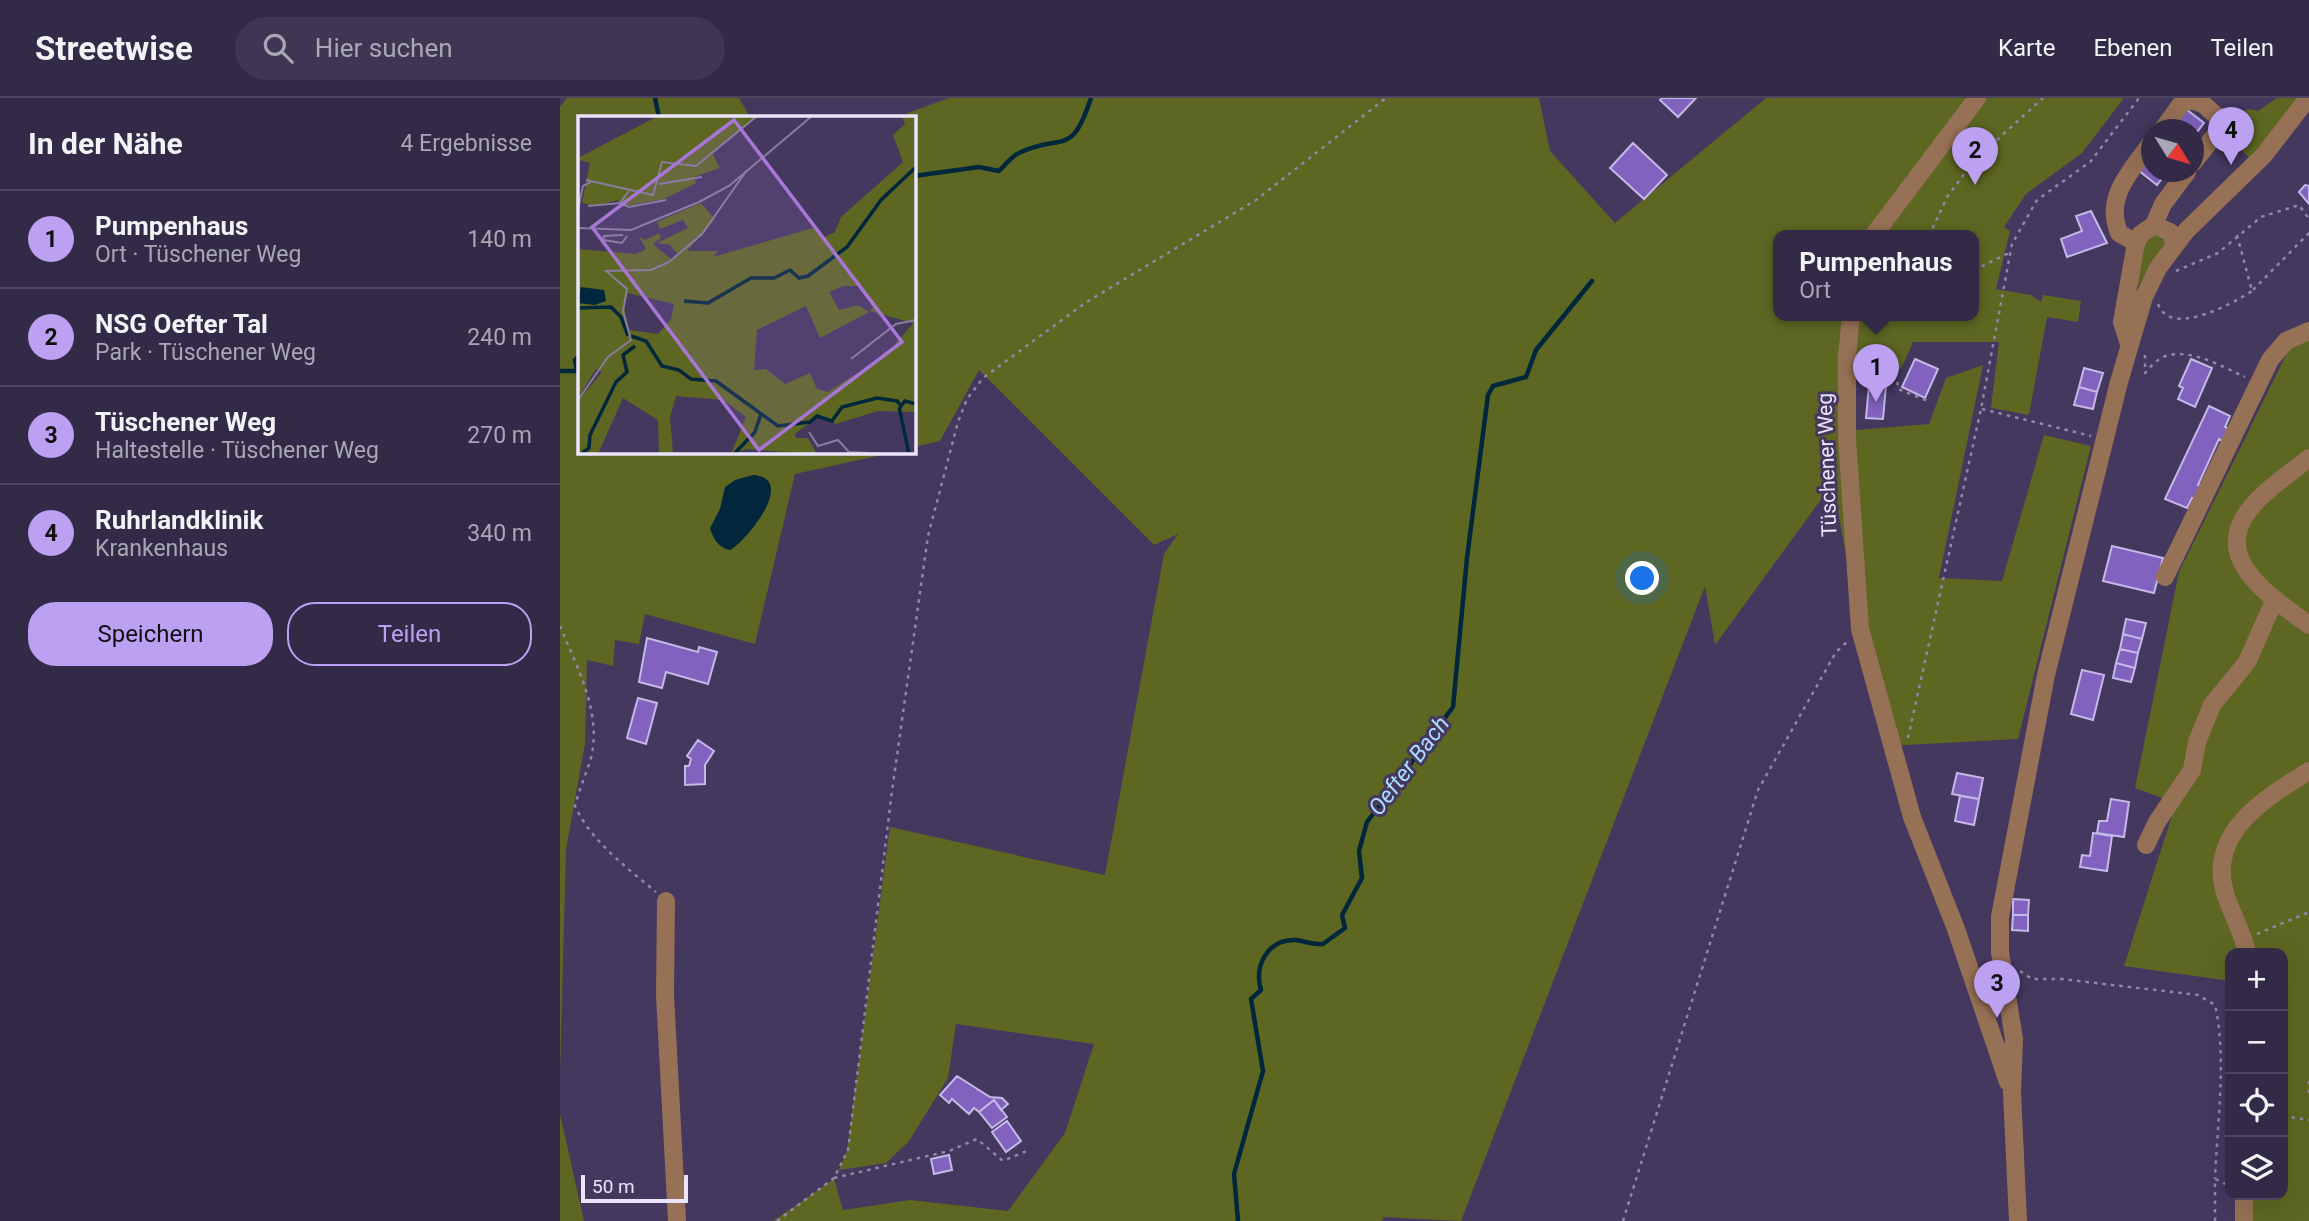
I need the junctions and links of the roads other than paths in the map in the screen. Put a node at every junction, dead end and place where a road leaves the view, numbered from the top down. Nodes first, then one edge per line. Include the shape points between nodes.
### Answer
1 (1977, 98) edge
2 (2308, 98) edge
3 (2170, 119) edge
4 (2204, 149) edge
5 (2141, 158) edge
6 (2180, 182) edge
7 (2154, 225) junction
8 (1878, 230) edge
9 (2136, 243) junction
10 (2175, 245) junction
11 (1851, 321) edge
12 (2309, 331) edge
13 (2136, 347) junction
14 (2309, 458) edge
15 (2165, 578) dead end
16 (2275, 599) junction
17 (2309, 625) edge
18 (2309, 771) edge
19 (2146, 845) dead end
20 (666, 901) road end
21 (2245, 947) edge
22 (2012, 1092) junction
23 (2244, 1200) edge
24 (677, 1221) edge
25 (2018, 1221) edge
26 (2244, 1221) edge

1 - 8 street
2 - 10 street, Tüschener Weg via 2264,155
3 - 4 street via 2190,100 2220,118 2219,131
5 - 9 street via 2114,203 2119,233
6 - 7 street
7 - 9 street
7 - 10 street via 2171,232
9 - 13 street, Tüschener Weg via 2122,322
10 - 13 street, Tüschener Weg via 2152,277
11 - 22 street, Tüschener Weg via 1847,439 1860,629 1912,817
12 - 15 street via 2281,346 2258,383
13 - 22 street, Tüschener Weg via 2041,698 2005,880 2000,952 2014,1039
14 - 16 street via 2255,502 2239,530 2240,562
16 - 17 street
16 - 19 street via 2247,662 2212,705 2192,770
18 - 21 street via 2239,823 2225,845 2222,881
20 - 24 street via 665,995
22 - 25 street, Tüschener Weg
23 - 26 street

